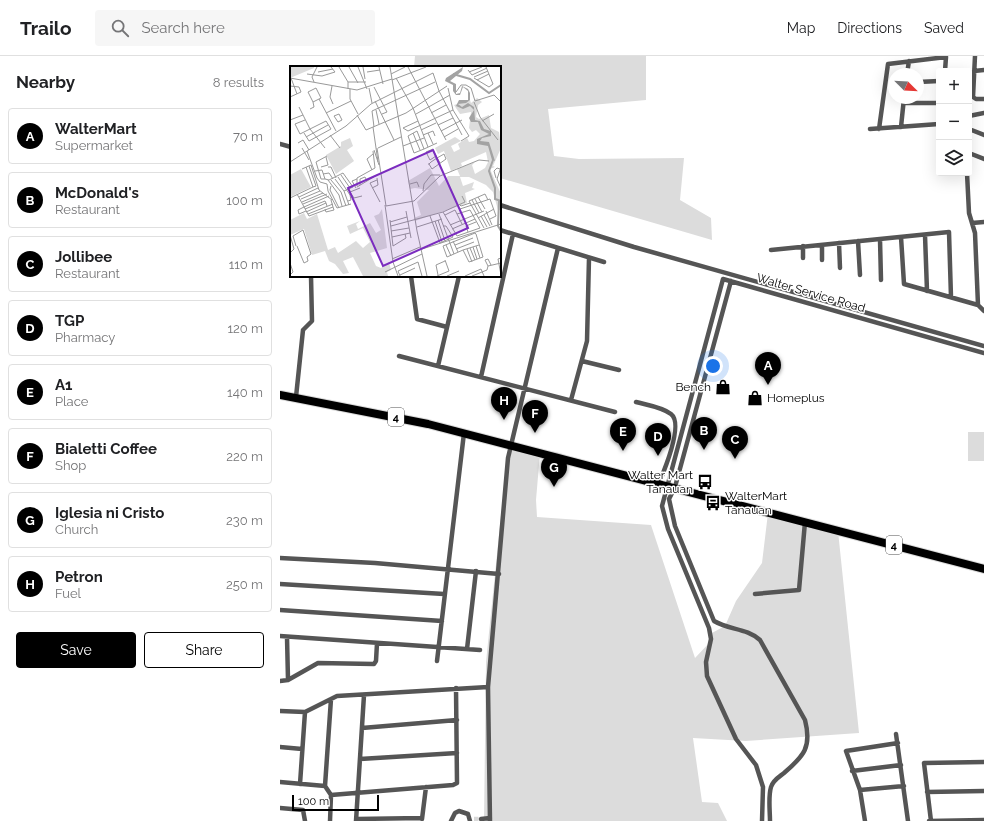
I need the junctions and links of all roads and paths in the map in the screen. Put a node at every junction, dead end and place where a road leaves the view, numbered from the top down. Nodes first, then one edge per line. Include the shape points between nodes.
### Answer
1 (975, 56) edge
2 (909, 61) junction
3 (908, 68) edge
4 (945, 68) edge
5 (984, 70) edge
6 (974, 71) junction
7 (936, 81) edge
8 (924, 82) edge
9 (984, 99) edge
10 (924, 102) edge
11 (936, 103) edge
12 (904, 104) edge
13 (984, 113) edge
14 (972, 115) edge
15 (936, 124) edge
16 (900, 127) junction
17 (870, 129) dead end
18 (879, 129) junction
19 (972, 130) edge
20 (984, 135) edge
21 (280, 144) edge
22 (290, 147) edge
23 (972, 154) edge
24 (984, 159) edge
25 (967, 176) edge
26 (501, 205) edge
27 (984, 222) edge
28 (972, 224) junction
29 (501, 230) edge
30 (513, 234) junction
31 (925, 235) junction
32 (901, 237) junction
33 (880, 239) junction
34 (858, 241) junction
35 (839, 243) junction
36 (822, 245) junction
37 (803, 246) junction
38 (558, 248) junction
39 (771, 250) dead end
40 (589, 258) junction
41 (804, 258) dead end
42 (822, 260) dead end
43 (604, 262) dead end
44 (840, 268) dead end
45 (860, 275) dead end
46 (311, 277) edge
47 (411, 277) edge
48 (459, 277) edge
49 (881, 280) dead end
50 (730, 281) junction
51 (927, 291) junction
52 (951, 298) junction
53 (978, 305) junction
54 (984, 311) edge
55 (447, 327) junction
56 (984, 346) edge
57 (984, 353) edge
58 (399, 356) dead end
59 (582, 361) junction
60 (438, 366) junction
61 (619, 370) dead end
62 (481, 377) junction
63 (525, 389) junction
64 (280, 395) edge
65 (296, 397) junction
66 (572, 400) junction
67 (636, 402) dead end
68 (615, 412) dead end
69 (464, 433) junction
70 (512, 445) junction
71 (667, 485) junction
72 (805, 522) junction
73 (280, 558) edge
74 (447, 568) junction
75 (984, 569) edge
76 (476, 571) junction
77 (499, 574) junction
78 (280, 584) edge
79 (444, 594) junction
80 (755, 594) dead end
81 (280, 610) edge
82 (442, 621) junction
83 (714, 621) junction
84 (707, 624) junction
85 (280, 636) edge
86 (287, 637) junction
87 (377, 643) junction
88 (439, 648) junction
89 (467, 649) junction
90 (480, 650) dead end
91 (437, 661) dead end
92 (288, 680) junction
93 (280, 681) edge
94 (488, 686) junction
95 (456, 688) junction
96 (364, 695) junction
97 (331, 699) junction
98 (280, 711) edge
99 (305, 712) junction
100 (457, 720) junction
101 (362, 728) junction
102 (896, 734) dead end
103 (898, 743) junction
104 (280, 747) edge
105 (302, 749) junction
106 (457, 753) junction
107 (360, 759) junction
108 (984, 762) edge
109 (901, 765) junction
110 (852, 771) junction
111 (280, 782) edge
112 (300, 784) junction
113 (326, 786) junction
114 (904, 786) junction
115 (426, 787) junction
116 (763, 787) junction
117 (771, 787) junction
118 (860, 790) junction
119 (984, 791) edge
120 (358, 792) junction
121 (927, 792) junction
122 (331, 795) junction
123 (280, 808) edge
124 (481, 819) dead end
125 (356, 820) edge
126 (386, 820) edge
127 (422, 820) edge
128 (471, 820) edge
129 (490, 820) edge
130 (984, 820) edge
131 (305, 821) edge
132 (330, 821) edge
133 (451, 821) edge
134 (762, 821) edge
135 (770, 821) edge
136 (865, 821) edge
137 (908, 821) edge
138 (930, 821) edge

1 - 6 street
2 - 3 street
2 - 4 street via 946,57
2 - 18 street via 888,64
5 - 6 street
6 - 9 street via 973,97 976,100
7 - 8 street
10 - 11 street
12 - 16 street
13 - 14 street
15 - 16 street
16 - 18 street
17 - 18 street
19 - 20 street
21 - 22 street
23 - 24 street
25 - 28 street
26 - 56 street via 634,247
27 - 28 street
28 - 53 street
29 - 30 street
30 - 38 street
30 - 62 street
31 - 32 street
31 - 51 street
31 - 52 street via 948,232
32 - 33 street
32 - 51 street via 904,284
33 - 34 street
33 - 49 street
34 - 35 street
34 - 45 street
35 - 36 street
35 - 44 street
36 - 37 street
36 - 42 street
37 - 39 street
37 - 41 street
38 - 40 street
38 - 63 street
40 - 43 street
40 - 59 street via 587,341
46 - 65 street via 312,321 303,330
47 - 55 street via 417,320
48 - 55 street
50 - 57 street, Walter Service Road
50 - 71 street via 678,476
50 - 71 street via 723,279
51 - 52 street
52 - 53 street
53 - 54 street
55 - 60 street
58 - 60 street
59 - 61 street
59 - 66 street
60 - 62 street
62 - 63 street
63 - 66 street
63 - 70 street
64 - 65 highway, 4
65 - 69 highway, 4
66 - 68 street
67 - 71 street via 672,415 675,420
69 - 70 highway, 4
69 - 74 street
70 - 71 highway, 4
70 - 77 street via 506,479
71 - 72 highway, 4
71 - 83 street via 675,526
71 - 84 street via 663,498 664,514
72 - 75 highway, 4
72 - 80 street via 799,590
73 - 74 street
74 - 76 street
74 - 79 street
76 - 77 street
76 - 89 street
77 - 94 street
78 - 79 street
79 - 82 street
81 - 82 street
82 - 88 street
83 - 84 street
83 - 117 street via 754,634 760,640 805,720 809,735 802,756 778,777
84 - 116 street via 711,639 706,662 707,676 736,739 756,765
85 - 86 street
86 - 87 street
86 - 92 street
87 - 88 street
87 - 92 street via 374,664 318,663
88 - 89 street
88 - 91 street
89 - 90 street
92 - 93 street
94 - 95 street
94 - 129 street
95 - 96 street
95 - 100 street
96 - 97 street via 337,696
96 - 101 street
97 - 99 street
97 - 113 street
98 - 99 street
99 - 105 street
100 - 101 street
100 - 106 street
101 - 107 street
102 - 103 street
103 - 109 street
103 - 110 street via 846,751
104 - 105 street
105 - 112 street
106 - 107 street
106 - 115 street via 457,783
107 - 120 street
108 - 121 street via 924,763
109 - 110 street
109 - 114 street
110 - 118 street
111 - 112 street
112 - 113 street
113 - 122 street
114 - 118 street
114 - 137 street
115 - 120 street
115 - 127 street
116 - 117 street
116 - 134 street
117 - 135 street
118 - 136 street
119 - 121 street
120 - 122 street
120 - 125 street
121 - 138 street
122 - 132 street
123 - 131 street via 303,810
124 - 129 street
125 - 126 street
126 - 127 street
128 - 133 street via 468,814 459,811 454,813
130 - 138 street

